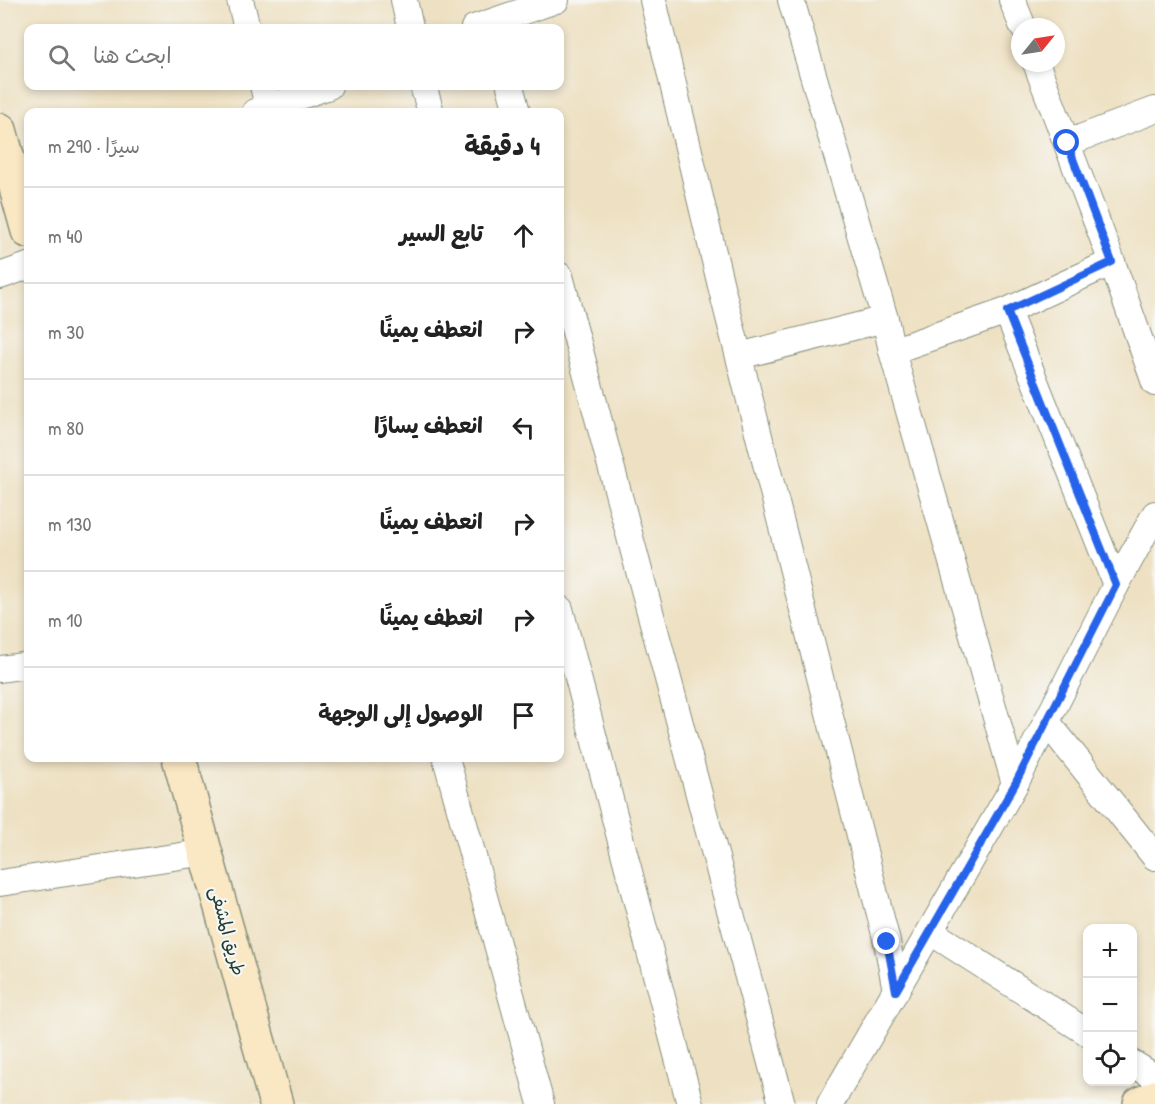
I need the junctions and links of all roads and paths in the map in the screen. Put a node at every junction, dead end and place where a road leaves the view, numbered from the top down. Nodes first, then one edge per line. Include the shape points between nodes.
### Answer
1 (240, 0) edge
2 (404, 0) edge
3 (556, 0) edge
4 (653, 0) edge
5 (791, 0) edge
6 (1012, 0) edge
7 (1019, 18) edge
8 (488, 19) edge
9 (247, 24) edge
10 (409, 24) edge
11 (1039, 72) edge
12 (315, 90) edge
13 (424, 90) edge
14 (511, 90) edge
15 (264, 105) edge
16 (429, 108) edge
17 (516, 108) edge
18 (1155, 110) edge
19 (0, 130) edge
20 (1067, 143) junction
21 (23, 191) edge
22 (1112, 262) junction
23 (24, 267) edge
24 (0, 276) edge
25 (564, 291) edge
26 (1007, 311) junction
27 (885, 319) junction
28 (892, 351) junction
29 (739, 356) junction
30 (1155, 384) edge
31 (1155, 514) edge
32 (1116, 585) junction
33 (564, 624) edge
34 (24, 666) edge
35 (0, 669) edge
36 (1047, 722) junction
37 (180, 762) edge
38 (448, 762) edge
39 (1015, 784) junction
40 (207, 852) junction
41 (1155, 857) edge
42 (0, 883) edge
43 (931, 932) junction
44 (896, 991) junction
45 (1085, 1032) edge
46 (1137, 1066) edge
47 (1155, 1077) edge
48 (1155, 1097) edge
49 (276, 1104) edge
50 (541, 1104) edge
51 (690, 1104) edge
52 (782, 1104) edge
53 (830, 1104) edge
54 (1140, 1104) edge

1 - 9 street
2 - 10 street
3 - 8 street
4 - 29 street
5 - 27 street
6 - 7 street
11 - 20 street
12 - 15 street
13 - 16 street
14 - 17 street
18 - 20 street
19 - 21 street
20 - 22 street
22 - 26 street
22 - 30 street
23 - 24 street
25 - 52 street
26 - 28 street
26 - 32 street
27 - 28 street
27 - 29 street
28 - 39 street
29 - 44 street via 887,942
31 - 32 street
32 - 36 street
33 - 51 street
34 - 35 street
36 - 39 street
36 - 41 street
37 - 40 street, طريق المشفى
38 - 50 street
39 - 43 street
40 - 42 street
40 - 49 street, طريق المشفى
43 - 44 street
43 - 45 street
44 - 53 street
46 - 47 street
48 - 54 street

